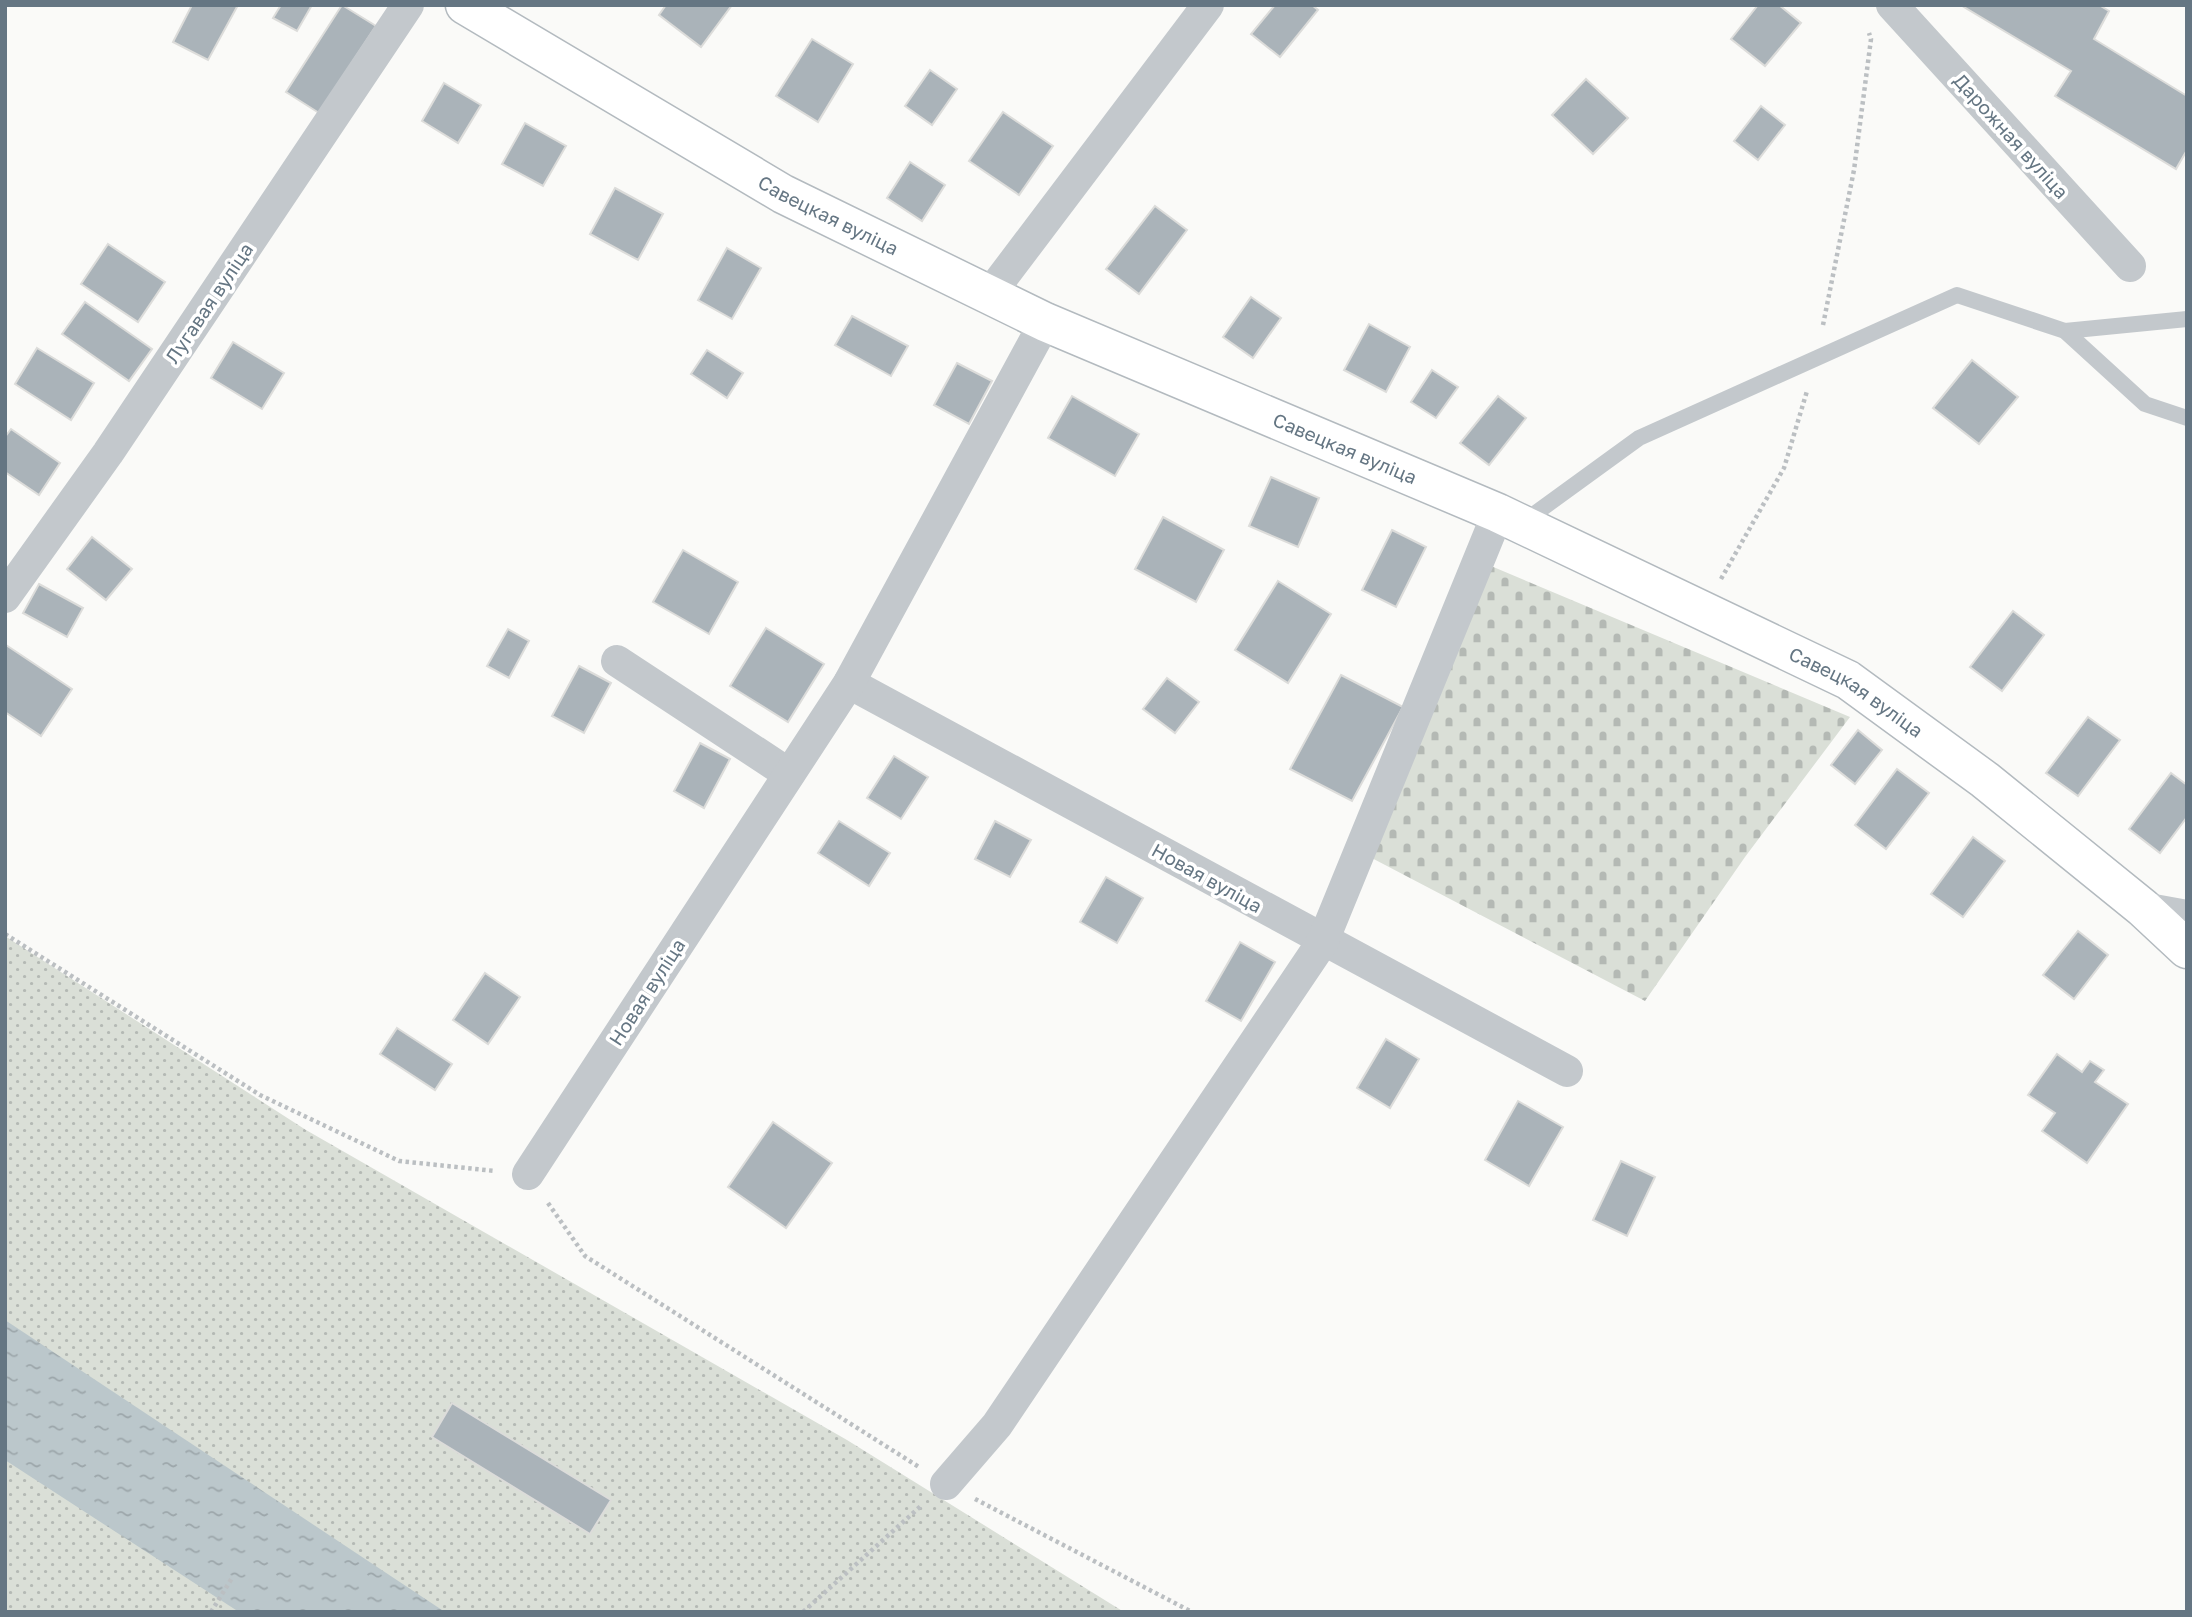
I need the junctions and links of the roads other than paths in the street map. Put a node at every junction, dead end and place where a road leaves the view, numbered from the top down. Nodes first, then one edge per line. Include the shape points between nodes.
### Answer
1 (408, 5) edge
2 (465, 5) edge
3 (1208, 5) edge
4 (1892, 5) edge
5 (2130, 266) dead end
6 (989, 295) junction
7 (2187, 319) edge
8 (1045, 322) junction
9 (2065, 331) junction
10 (2187, 418) edge
11 (1509, 519) junction
12 (5, 597) edge
13 (617, 661) dead end
14 (849, 683) junction
15 (789, 774) junction
16 (2143, 908) junction
17 (2187, 916) edge
18 (1323, 941) junction
19 (2187, 949) edge
20 (1567, 1071) dead end
21 (528, 1174) road end
22 (946, 1484) road end

1 - 12 street, Лугавая вуліца via 108,453
2 - 6 main road, Савецкая вуліца via 783,194
3 - 6 street
4 - 5 street, Дарожная вуліца
6 - 8 main road, Савецкая вуліца
7 - 9 lane
8 - 11 main road, Савецкая вуліца
8 - 14 street, Новая вуліца
9 - 10 lane via 2145,404
9 - 11 lane via 1956,295 1639,438
11 - 16 main road, Савецкая вуліца via 1848,680 1985,780
11 - 18 street
13 - 15 street
14 - 15 street, Новая вуліца
14 - 18 street, Новая вуліца
15 - 21 street, Новая вуліца
16 - 17 street
16 - 19 main road, Савецкая вуліца
18 - 20 street, Новая вуліца
18 - 22 street via 997,1425

